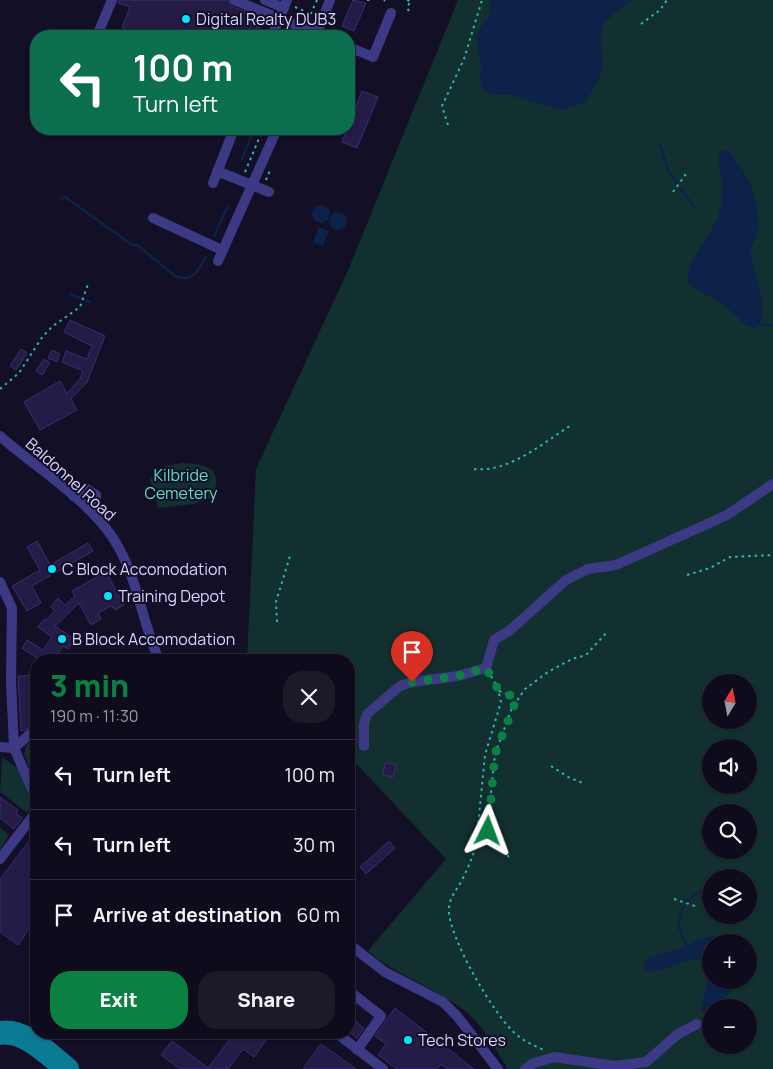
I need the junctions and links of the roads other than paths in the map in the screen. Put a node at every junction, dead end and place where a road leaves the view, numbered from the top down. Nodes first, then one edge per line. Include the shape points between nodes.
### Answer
1 (112, 0) edge
2 (234, 0) edge
3 (265, 0) edge
4 (330, 0) edge
5 (286, 4) edge
6 (391, 13) dead end
7 (279, 19) junction
8 (102, 30) edge
9 (274, 30) edge
10 (307, 30) edge
11 (321, 30) edge
12 (355, 50) edge
13 (232, 135) edge
14 (274, 135) edge
15 (217, 171) junction
16 (212, 183) dead end
17 (253, 186) junction
18 (269, 192) dead end
19 (153, 218) dead end
20 (222, 250) junction
21 (218, 261) dead end
22 (0, 436) edge
23 (773, 484) edge
24 (73, 496) junction
25 (95, 516) junction
26 (0, 582) edge
27 (157, 654) edge
28 (30, 734) edge
29 (364, 746) dead end
30 (0, 747) edge
31 (14, 748) junction
32 (30, 784) edge
33 (30, 820) edge
34 (0, 859) edge
35 (355, 949) edge
36 (355, 996) edge
37 (697, 1024) dead end
38 (344, 1039) edge
39 (357, 1050) junction
40 (383, 1069) edge
41 (498, 1069) edge
42 (526, 1069) edge

1 - 8 street
2 - 7 street
3 - 5 street
4 - 11 street
5 - 7 street
6 - 12 street via 372,57
7 - 9 street
7 - 10 street
13 - 15 street
14 - 17 street
15 - 16 street
15 - 17 street
17 - 18 street
17 - 20 street
19 - 20 street
20 - 21 street
22 - 24 street, Baldonnel Road
23 - 29 street via 727,515 616,566 588,569 566,580 509,631 494,640 486,668 400,686 367,714
24 - 25 street, Baldonnel Road
24 - 25 street via 85,488 96,495
25 - 27 street, Baldonnel Road via 120,550
26 - 31 street via 12,608
28 - 31 street
30 - 31 street
31 - 32 street
33 - 34 street
35 - 41 street via 385,972 443,1002
36 - 39 street via 381,1016
37 - 42 street via 678,1034 646,1062 614,1066 554,1057
38 - 39 street
39 - 40 street

